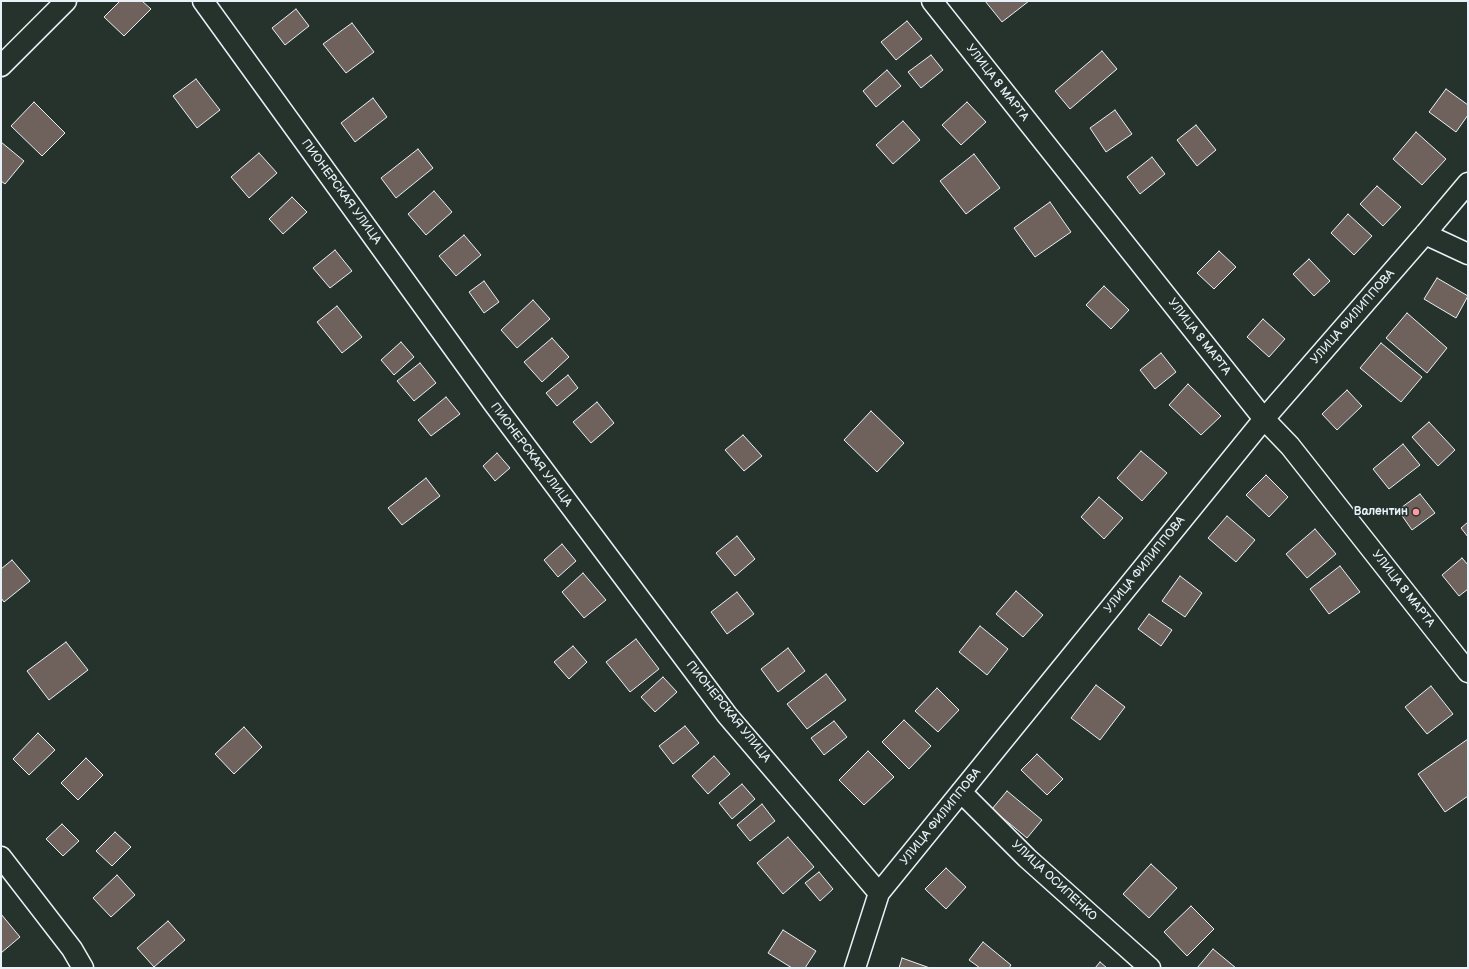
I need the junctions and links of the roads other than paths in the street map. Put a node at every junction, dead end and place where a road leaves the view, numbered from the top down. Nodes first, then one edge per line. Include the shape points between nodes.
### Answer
1 (66, 1) edge
2 (203, 1) edge
3 (932, 1) edge
4 (1, 66) edge
5 (1468, 183) edge
6 (1425, 234) junction
7 (1468, 254) edge
8 (1264, 418) junction
9 (1468, 672) edge
10 (961, 792) junction
11 (1, 857) edge
12 (879, 893) junction
13 (83, 968) edge
14 (855, 968) edge
15 (1150, 968) edge

1 - 4 street
2 - 12 street, ПИОНЕРСКАЯ УЛИЦА via 494,404 727,715
3 - 8 street, УЛИЦА 8 МАРТА
5 - 6 street, УЛИЦА ФИЛИППОВА
6 - 7 street
6 - 8 street, УЛИЦА ФИЛИППОВА
8 - 9 street, УЛИЦА 8 МАРТА via 1290,446
8 - 10 street, УЛИЦА ФИЛИППОВА
10 - 12 street, УЛИЦА ФИЛИППОВА
10 - 15 street, УЛИЦА ОСИПЕНКО via 1027,858
11 - 13 street via 72,949
12 - 14 street, УЛИЦА ФИЛИППОВА

